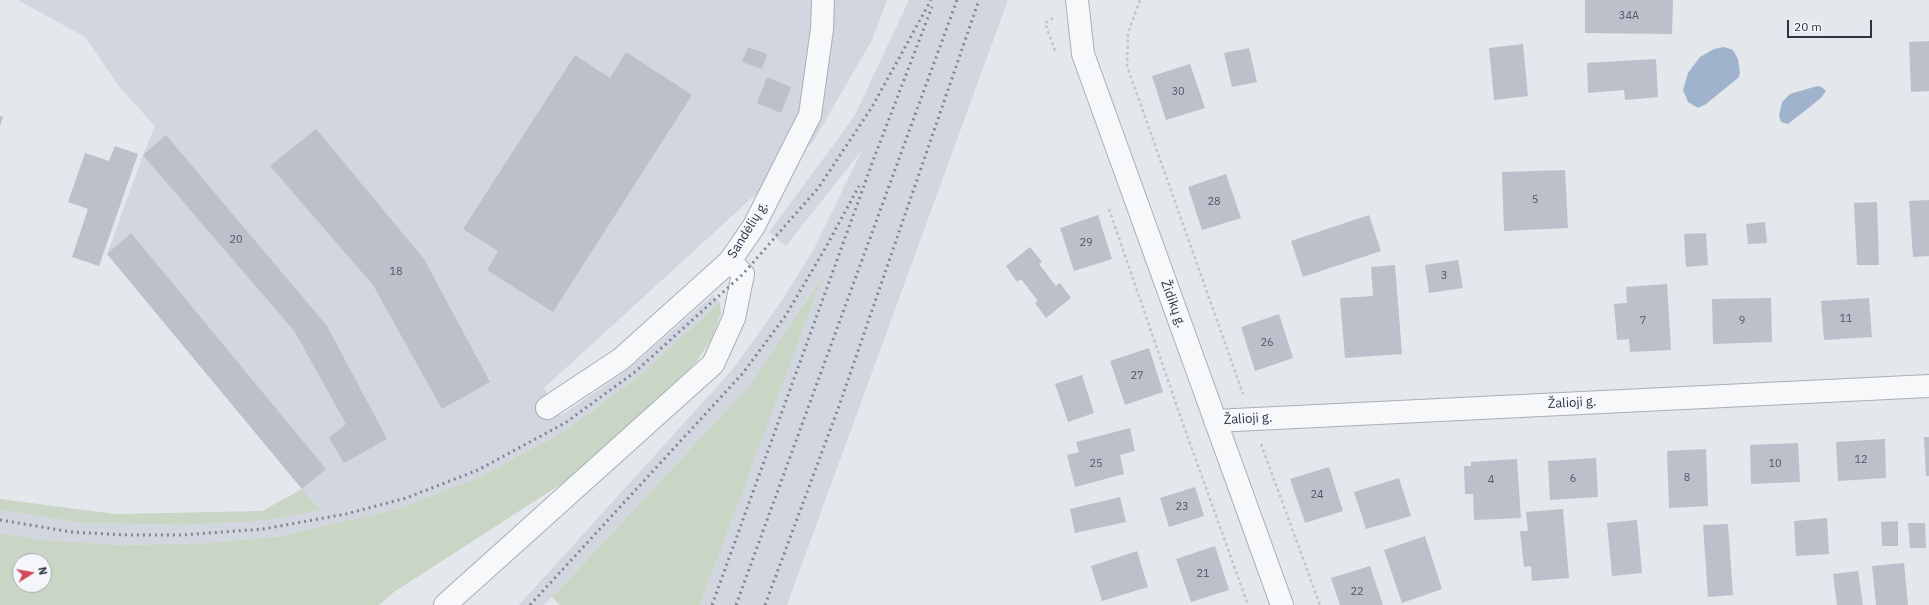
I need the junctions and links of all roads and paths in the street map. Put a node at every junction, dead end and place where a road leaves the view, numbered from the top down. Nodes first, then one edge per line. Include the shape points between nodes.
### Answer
1 (823, 0) edge
2 (1077, 0) edge
3 (1140, 0) edge
4 (730, 261) junction
5 (1929, 386) edge
6 (547, 408) dead end
7 (1252, 419) junction
8 (1215, 421) junction
9 (445, 605) edge
10 (1282, 605) edge
11 (1320, 605) edge

1 - 4 street, Sandėlių g. via 822,29 810,115 754,226
2 - 8 street, Židikų g. via 1083,54
3 - 7 path via 1128,33 1127,66
4 - 6 street, Sandėlių g. via 621,359
4 - 9 street via 743,274 734,318 713,364
5 - 7 street, Žalioji g.
7 - 8 street, Žalioji g.
7 - 11 path
8 - 10 street, Židikų g.

